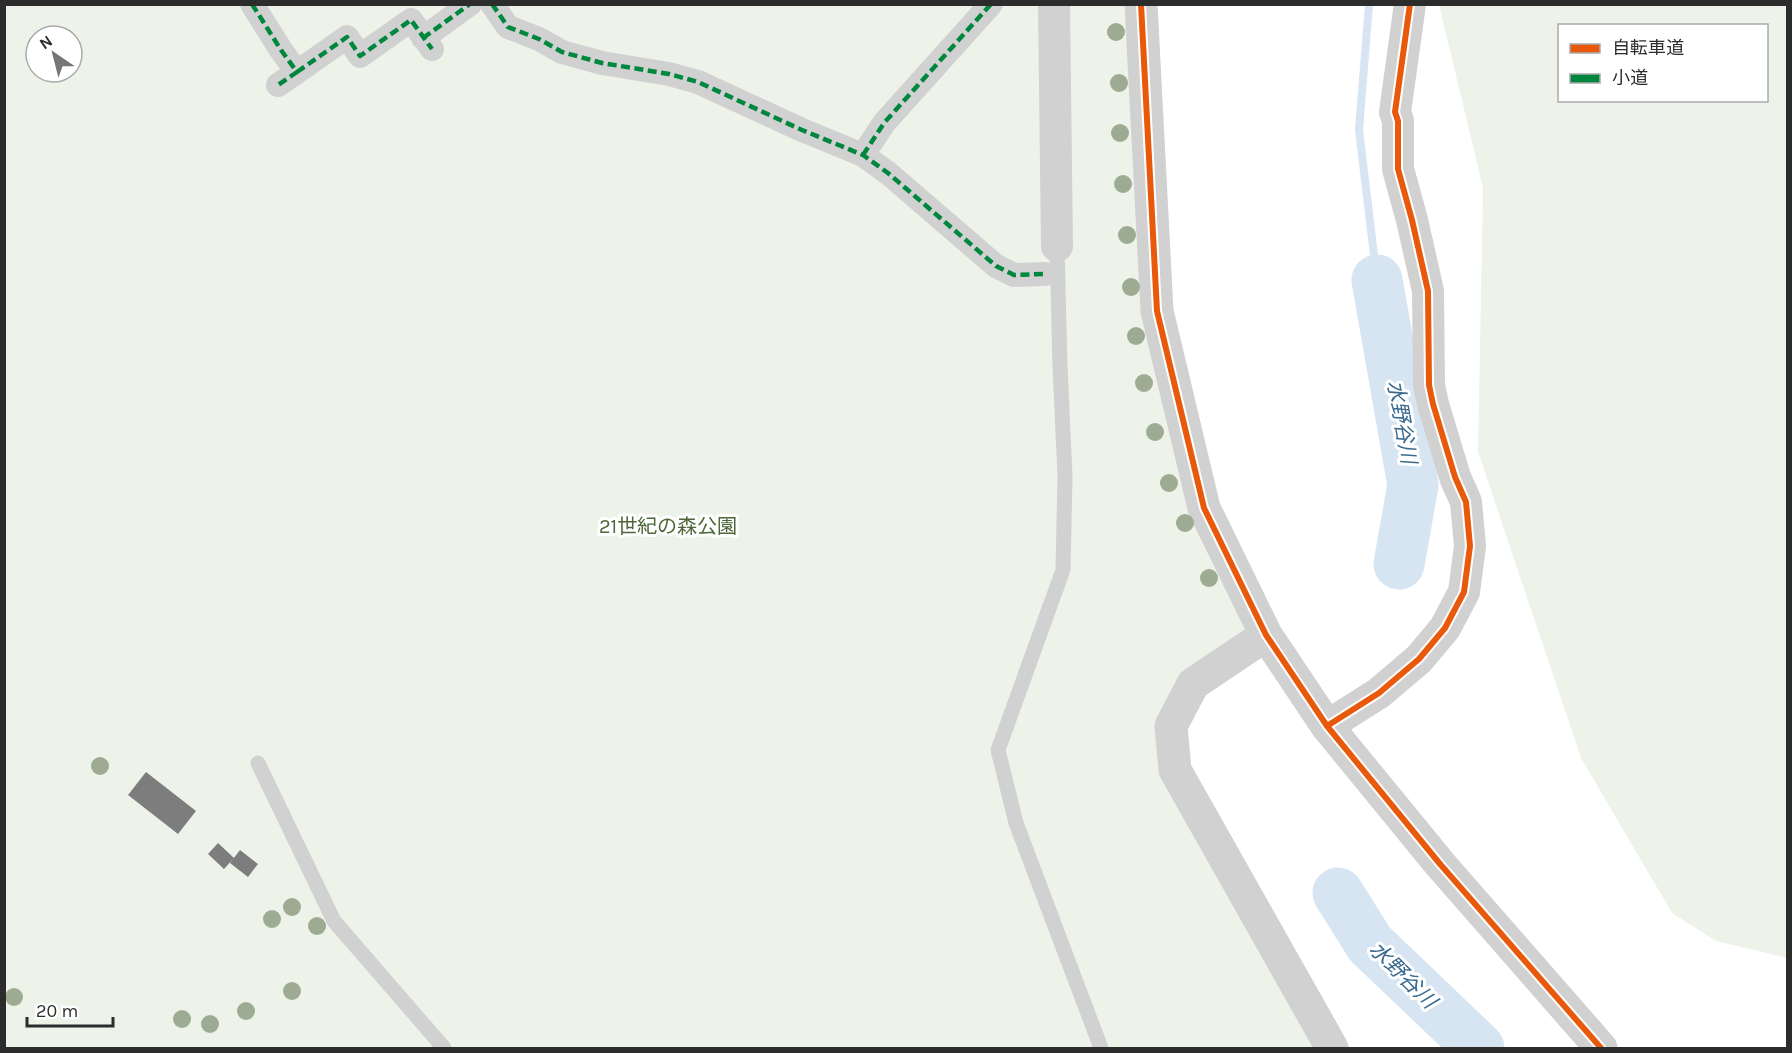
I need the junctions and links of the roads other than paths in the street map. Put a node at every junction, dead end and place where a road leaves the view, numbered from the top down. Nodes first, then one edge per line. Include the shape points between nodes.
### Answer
1 (252, 4) edge
2 (471, 4) edge
3 (492, 4) edge
4 (991, 4) edge
5 (1054, 4) edge
6 (1141, 4) edge
7 (1410, 4) edge
8 (863, 155) junction
9 (1051, 260) junction
10 (1266, 635) junction
11 (1327, 726) junction
12 (258, 763) dead end
13 (444, 1048) edge
14 (1101, 1048) edge
15 (1332, 1048) edge
16 (1601, 1048) edge

1 - 2 street via 281,50 288,78 347,37 360,56 411,20 428,44
3 - 8 street via 508,27 562,52 698,82
4 - 8 street via 884,123
5 - 9 street
6 - 10 street via 1157,311 1204,508
7 - 11 street via 1395,112 1398,169 1428,291 1432,404 1466,502 1470,546 1464,592 1445,628 1419,659 1378,693
8 - 9 street via 996,266 1014,275
9 - 14 lane via 1065,476 1063,570 998,750 1016,824
10 - 11 street
10 - 15 street via 1193,684 1171,726 1175,770
11 - 16 street via 1440,864
12 - 13 lane via 334,921

